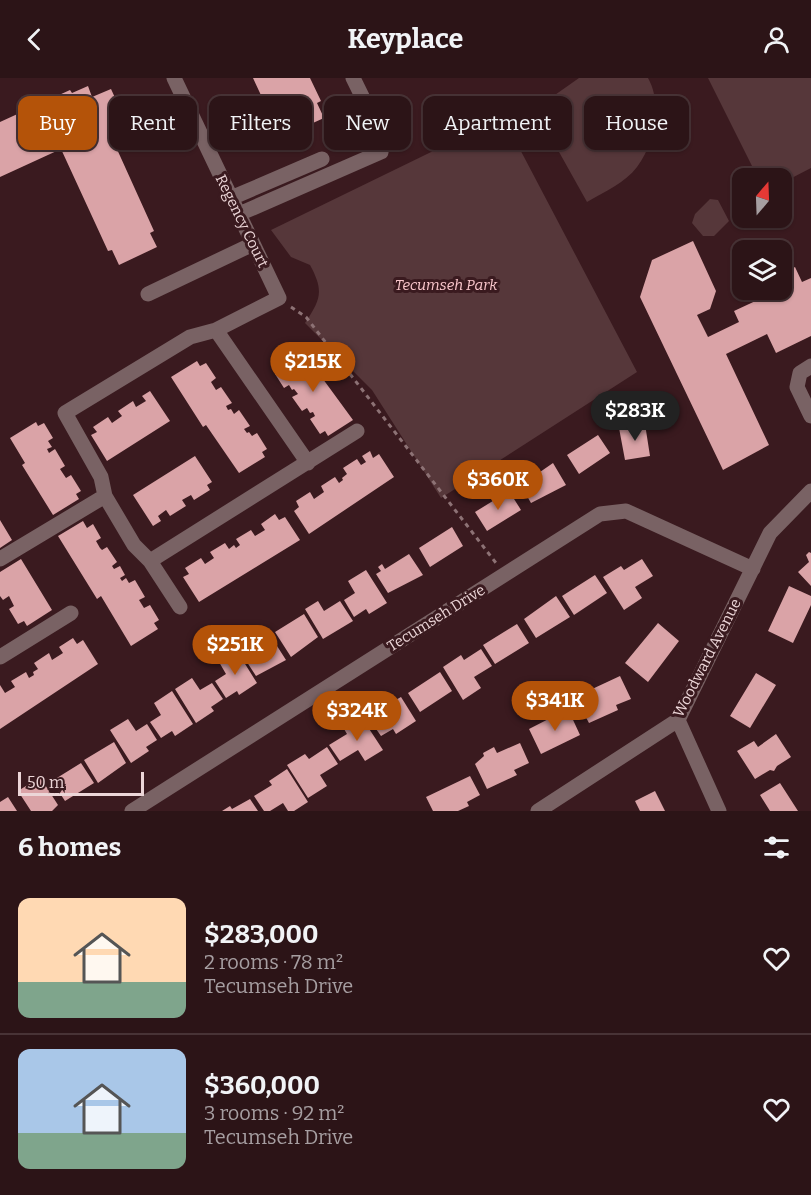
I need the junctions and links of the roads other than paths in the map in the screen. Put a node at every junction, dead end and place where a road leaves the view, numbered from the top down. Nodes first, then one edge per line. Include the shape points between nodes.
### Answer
1 (174, 78) edge
2 (353, 78) edge
3 (322, 159) dead end
4 (231, 198) junction
5 (239, 214) junction
6 (253, 244) junction
7 (148, 294) dead end
8 (216, 330) junction
9 (811, 366) edge
10 (811, 416) edge
11 (357, 431) dead end
12 (308, 463) junction
13 (811, 491) edge
14 (105, 496) junction
15 (0, 559) edge
16 (150, 561) junction
17 (753, 569) junction
18 (180, 608) dead end
19 (71, 613) dead end
20 (2, 650) edge
21 (678, 720) junction
22 (132, 811) edge
23 (538, 811) edge
24 (719, 811) edge

1 - 4 street, Regency Court
2 - 5 street via 383,139 381,152
3 - 4 street
4 - 5 street, Regency Court
5 - 6 street, Regency Court
6 - 7 street
6 - 8 street, Regency Court via 279,298
8 - 12 street
8 - 14 street via 190,337 65,413 101,477
9 - 10 street via 800,373 797,387
11 - 12 street
12 - 16 street
13 - 17 street, Woodward Avenue via 770,533
14 - 15 street
14 - 16 street via 134,545
16 - 18 street
17 - 21 street, Woodward Avenue
17 - 22 street, Tecumseh Drive via 626,511 600,514
19 - 20 street
21 - 23 street, Woodward Avenue
21 - 24 street

